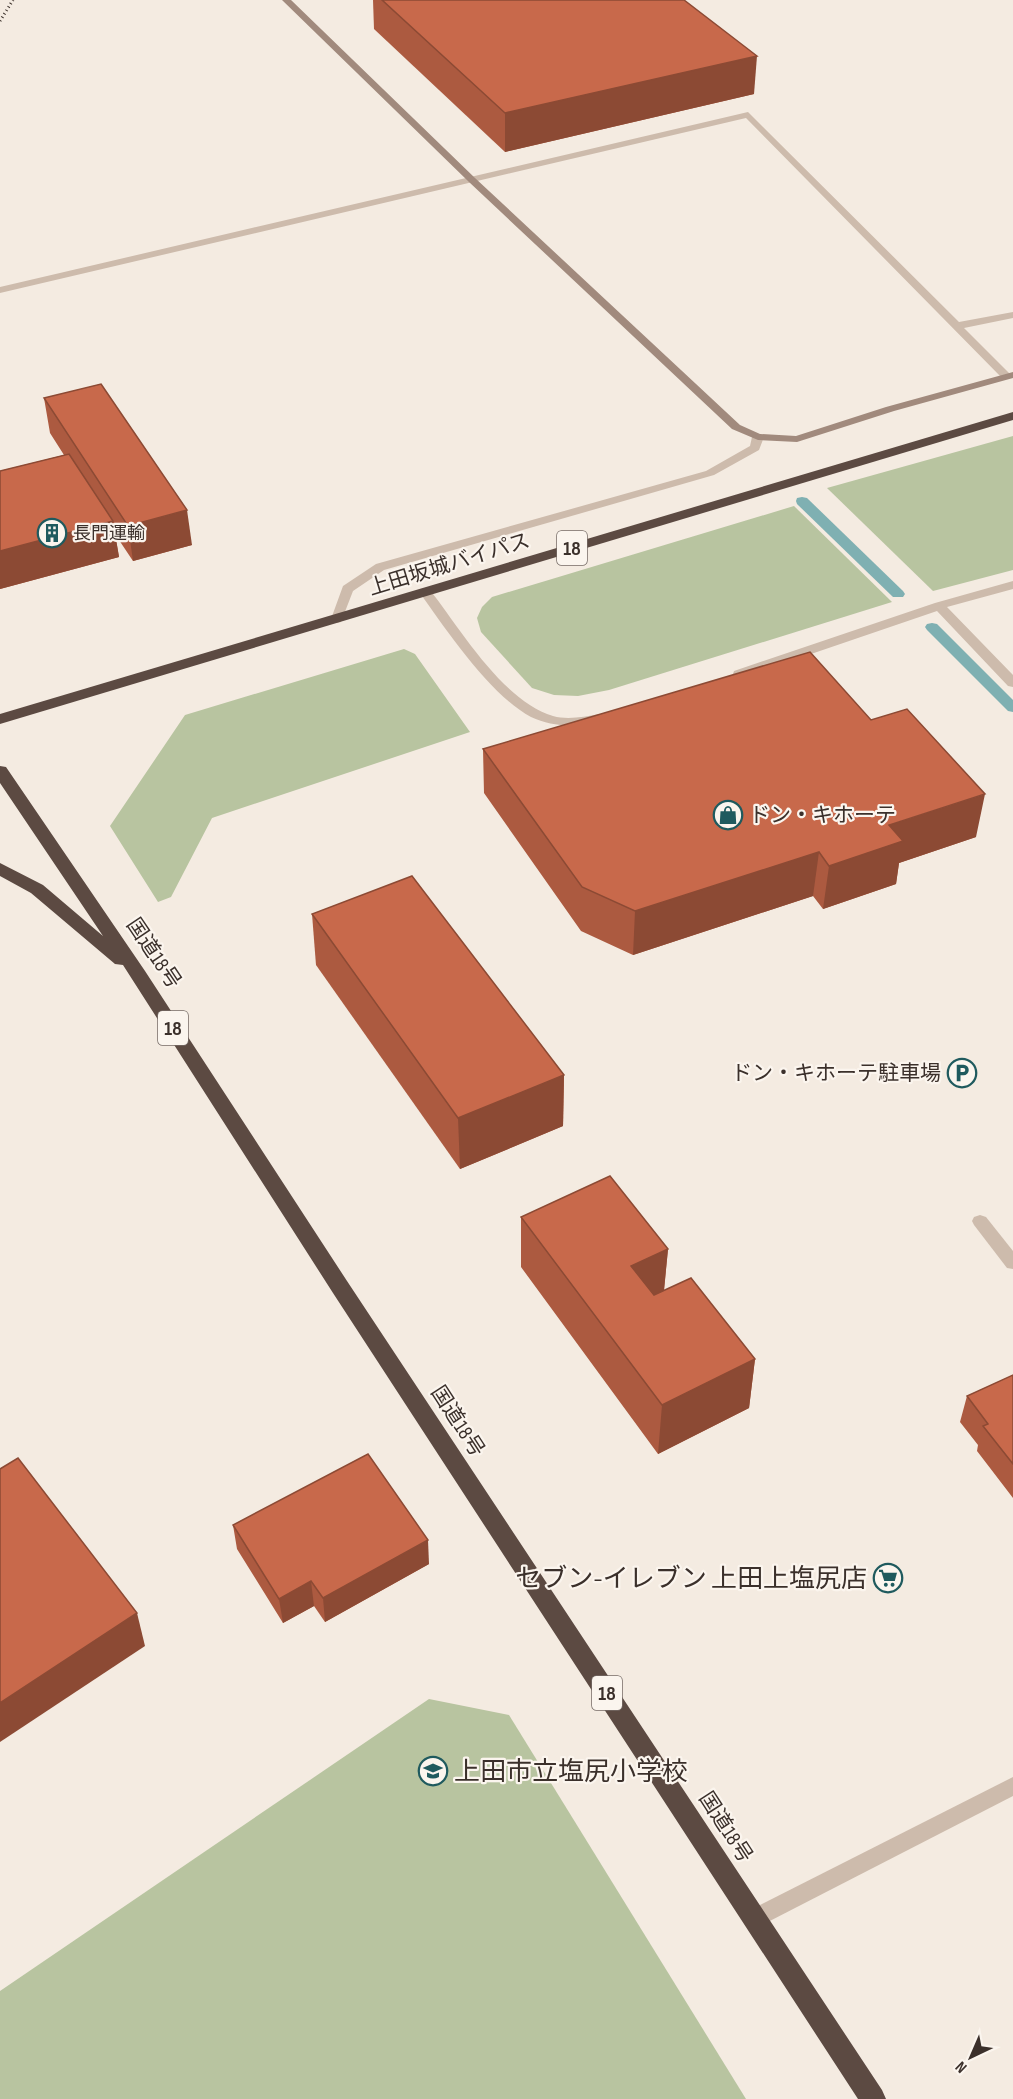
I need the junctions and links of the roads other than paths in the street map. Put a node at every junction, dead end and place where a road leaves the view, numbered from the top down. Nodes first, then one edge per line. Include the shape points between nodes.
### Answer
1 (286, 0) edge
2 (472, 180) junction
3 (0, 290) edge
4 (1013, 315) edge
5 (957, 326) junction
6 (1010, 376) edge
7 (1013, 416) edge
8 (758, 437) junction
9 (1013, 585) edge
10 (426, 593) junction
11 (939, 606) junction
12 (337, 619) junction
13 (723, 679) edge
14 (1013, 683) edge
15 (613, 714) edge
16 (0, 719) edge
17 (0, 771) edge
18 (0, 869) edge
19 (139, 975) junction
20 (980, 1221) dead end
21 (1013, 1263) edge
22 (1013, 1786) edge
23 (755, 1918) junction
24 (873, 2099) edge

1 - 2 street
2 - 3 street
2 - 5 street via 748,115
2 - 8 street via 736,427
4 - 5 street
5 - 6 street
6 - 8 street via 796,439
7 - 10 highway, 上田坂城バイパス / 18
8 - 12 street via 755,448 710,473 380,567 346,590
9 - 11 street
10 - 12 highway, 上田坂城バイパス / 18
10 - 15 street via 496,681 523,707 551,720 585,721
11 - 13 street
11 - 14 street
12 - 16 highway, 上田坂城バイパス / 18
17 - 19 highway, 国道18号 / 18
18 - 19 highway via 37,889
19 - 23 highway, 国道18号 / 18
20 - 21 street
22 - 23 street
23 - 24 highway, 国道18号 / 18

